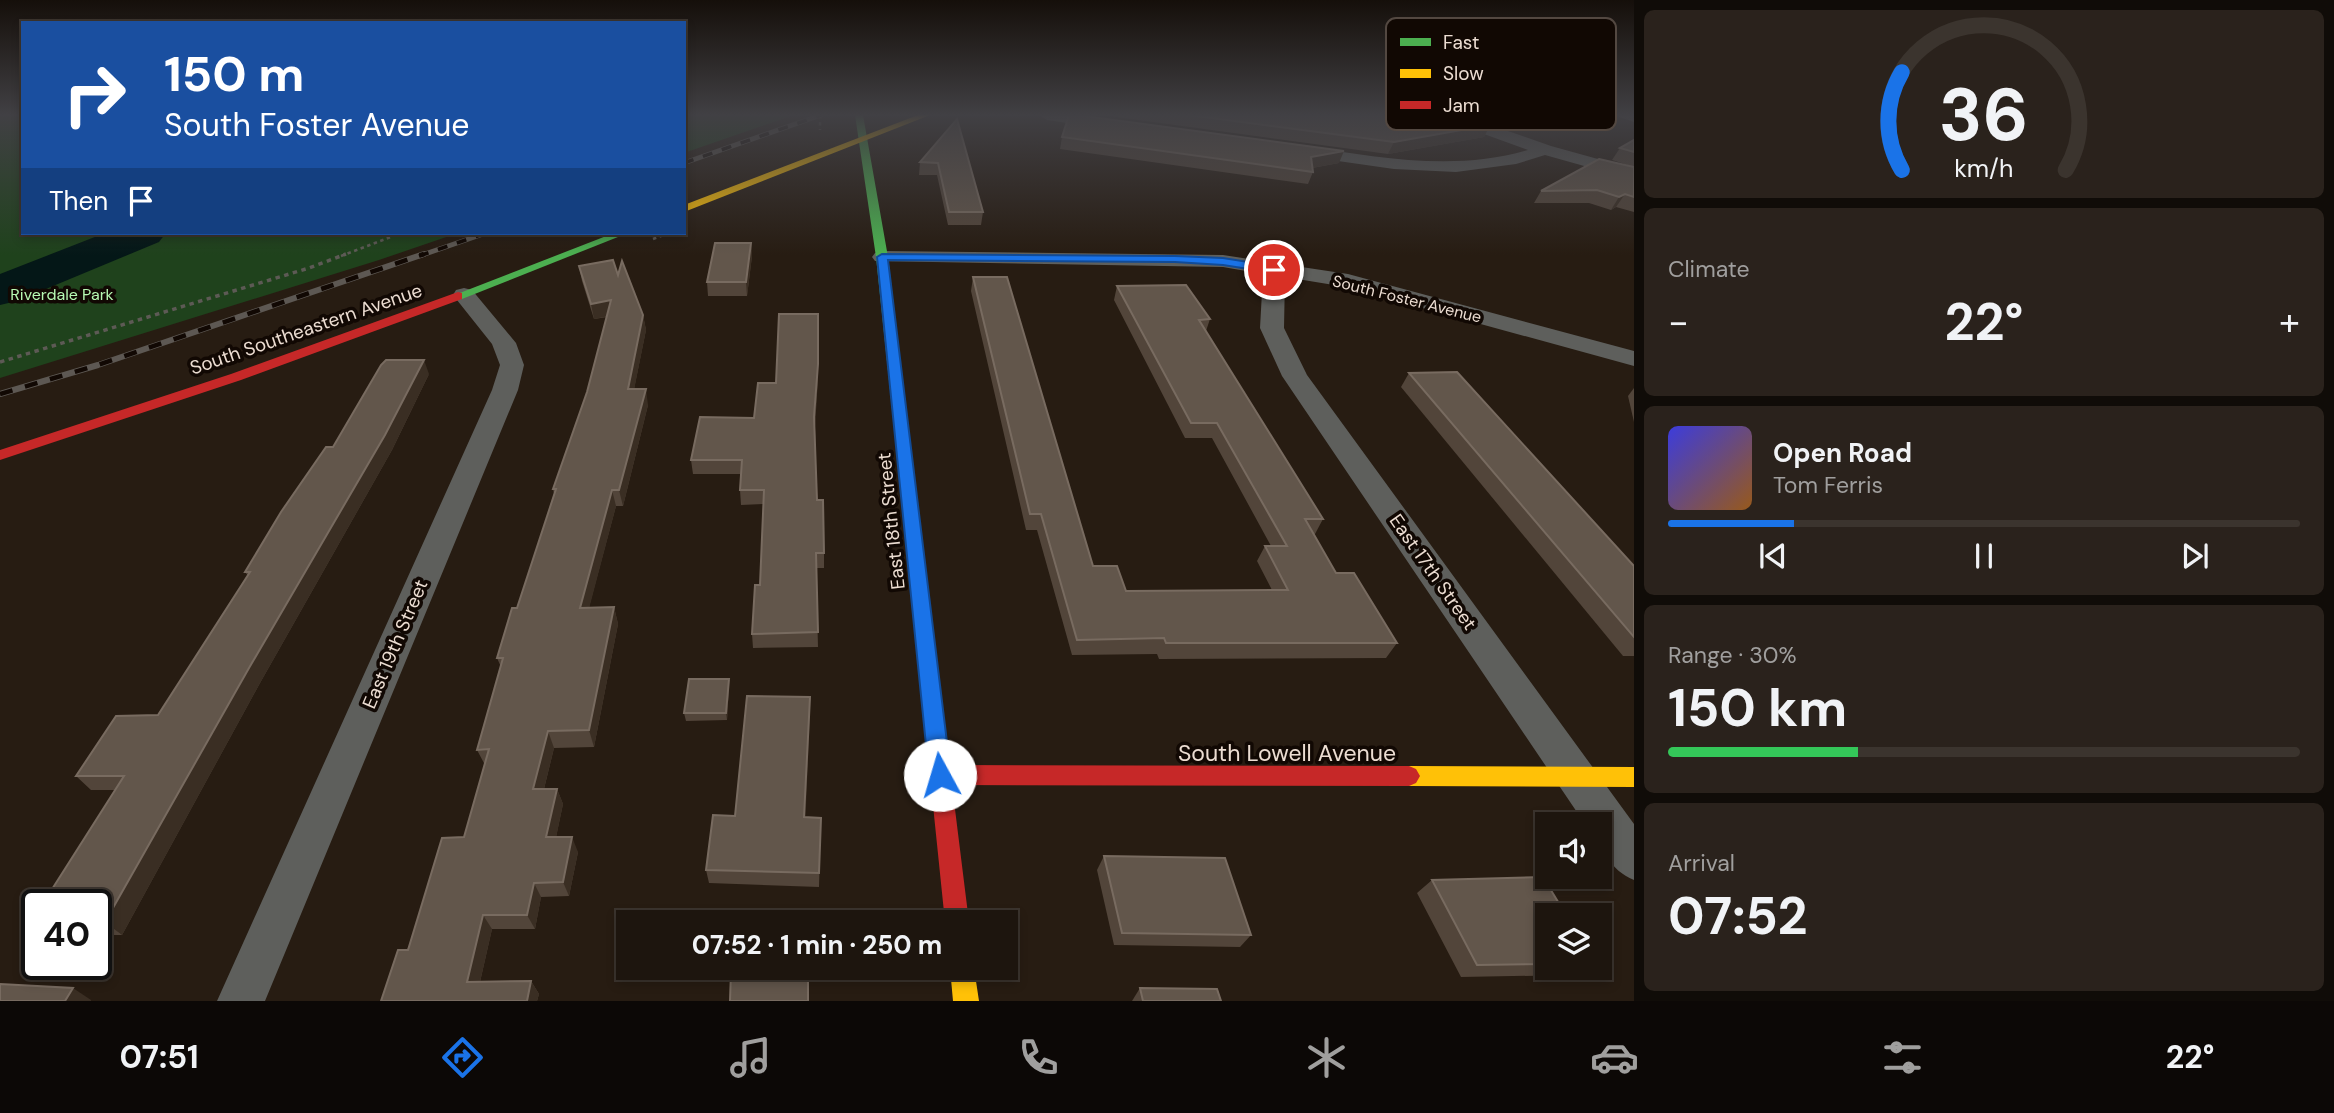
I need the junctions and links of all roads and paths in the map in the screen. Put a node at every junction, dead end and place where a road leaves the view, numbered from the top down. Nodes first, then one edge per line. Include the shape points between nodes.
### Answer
1 (804, 162) edge
2 (866, 162) edge
3 (1383, 162) edge
4 (1496, 162) edge
5 (1587, 162) edge
6 (1634, 175) edge
7 (686, 208) edge
8 (396, 235) edge
9 (618, 235) edge
10 (882, 257) junction
11 (1274, 270) junction
12 (464, 295) junction
13 (1634, 359) edge
14 (0, 362) edge
15 (0, 455) edge
16 (940, 775) junction
17 (1577, 777) junction
18 (1634, 777) edge
19 (1634, 859) edge
20 (956, 910) edge
21 (963, 980) edge
22 (241, 1001) edge
23 (966, 1001) edge

1 - 7 street
2 - 10 street, East 18th Street
3 - 4 street
5 - 6 street
8 - 14 path via 309,268
9 - 12 street, South Southeastern Avenue
10 - 11 street, South Foster Avenue via 1175,259
10 - 16 street, East 18th Street
11 - 13 street, South Foster Avenue via 1348,281
11 - 17 street, East 17th Street via 1272,328 1295,376
12 - 15 street, South Southeastern Avenue
12 - 22 street, East 19th Street via 503,343 512,365 505,390
16 - 17 street, South Lowell Avenue
16 - 20 street, East 18th Street
17 - 18 street, South Lowell Avenue
17 - 19 street, East 17th Street
21 - 23 street

